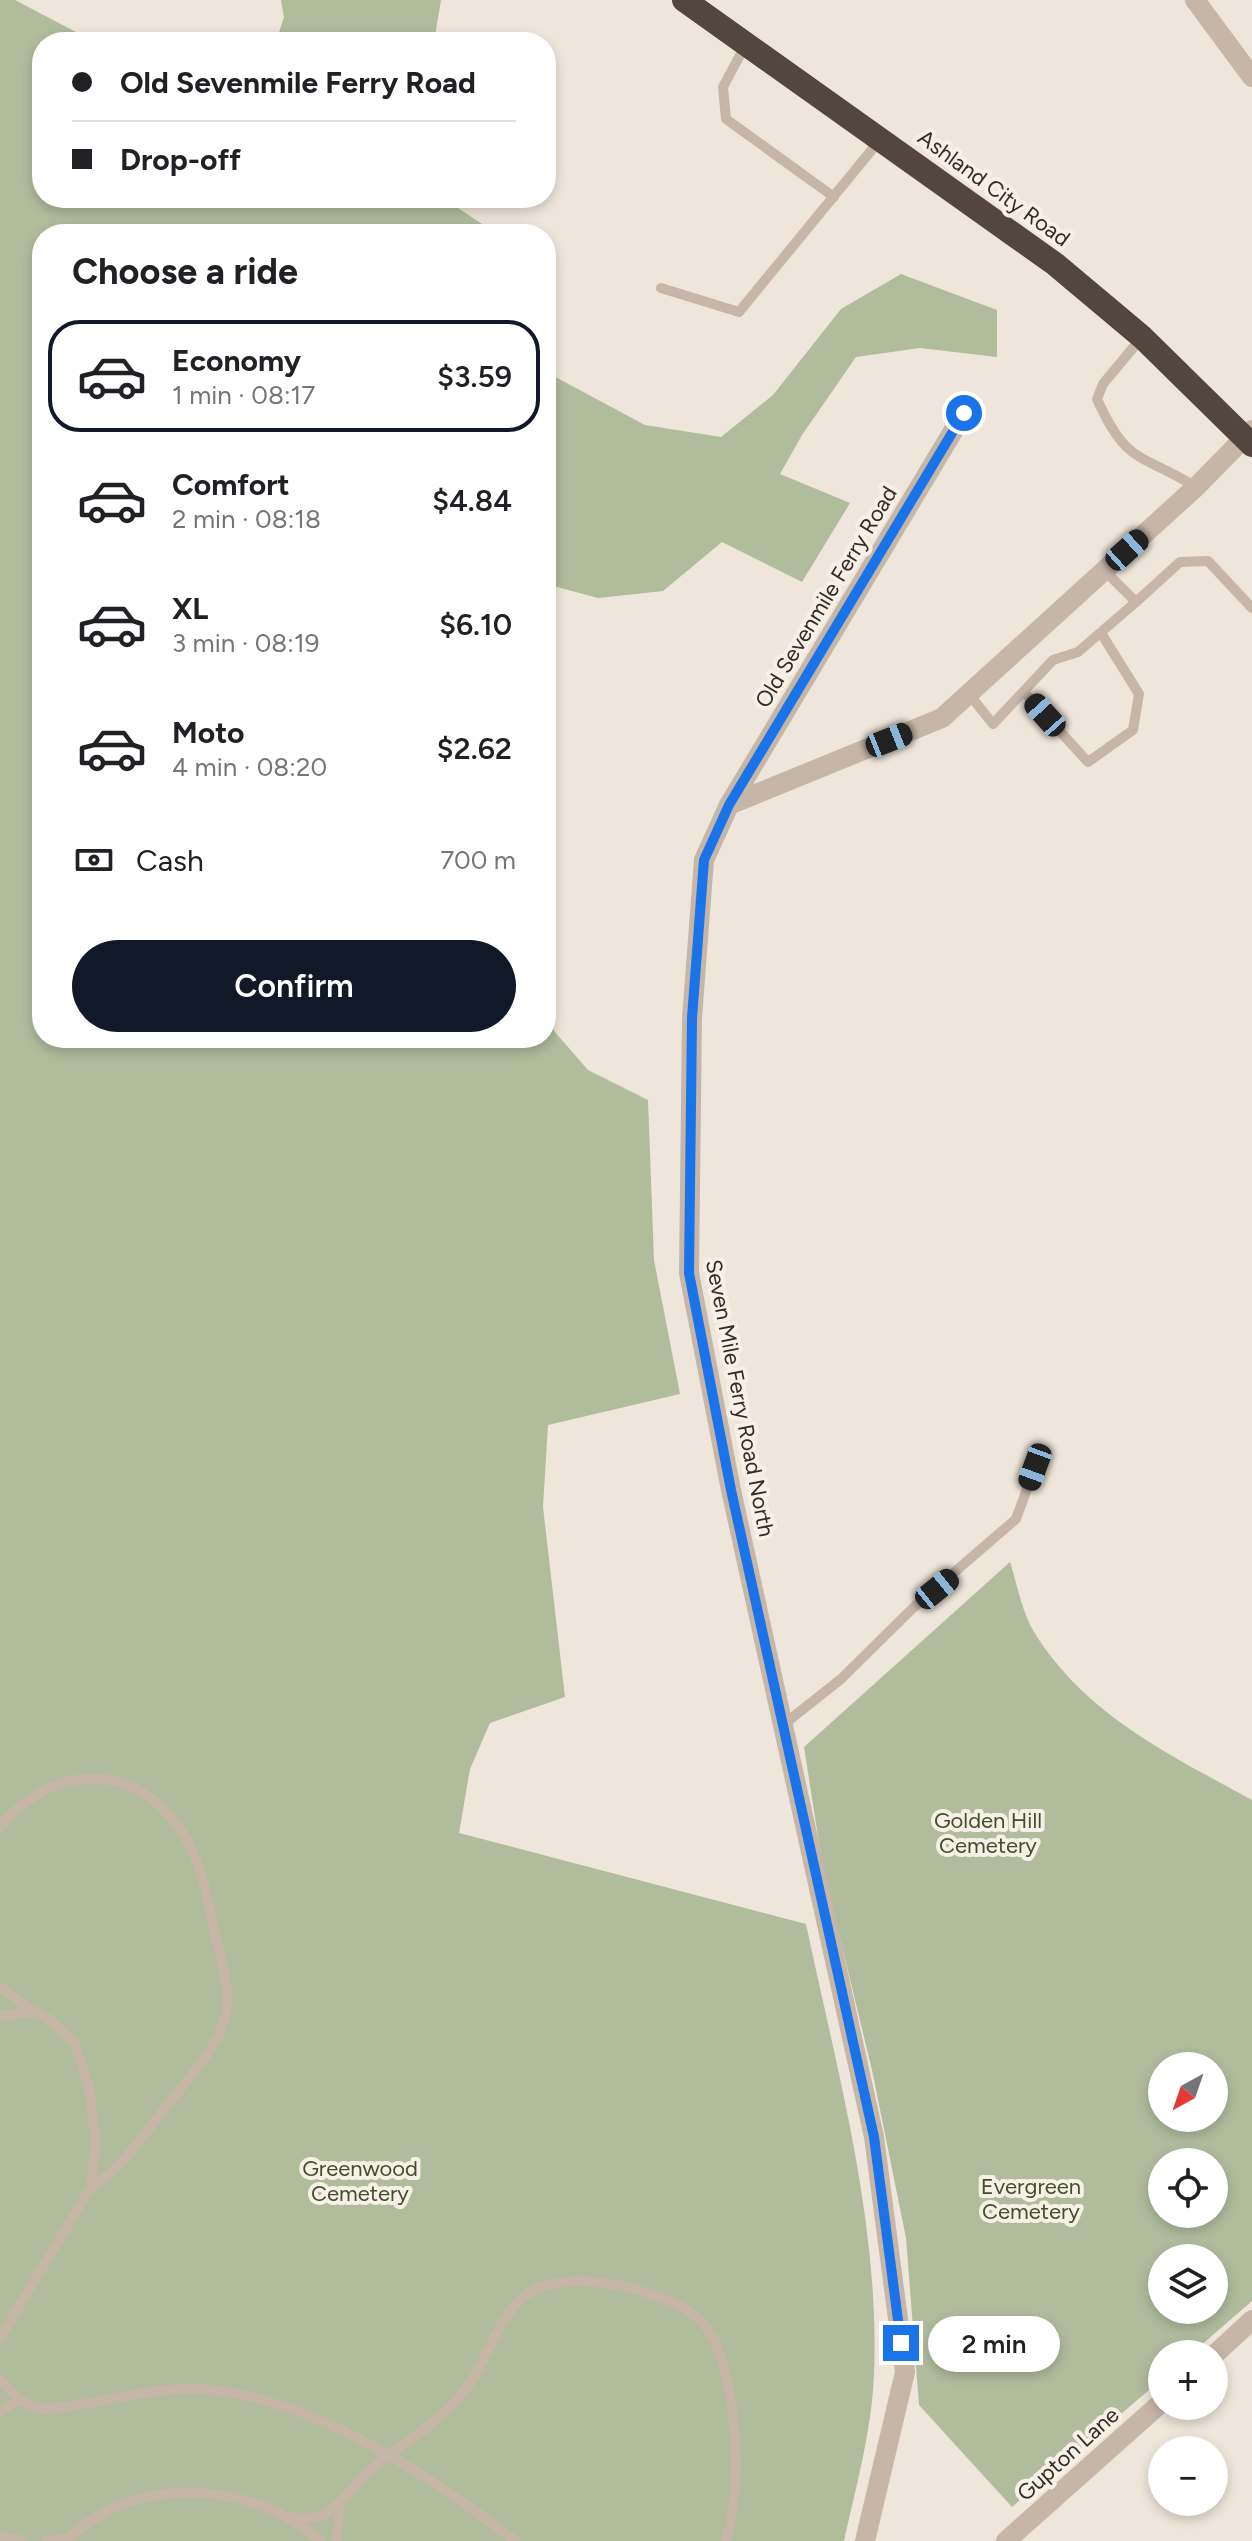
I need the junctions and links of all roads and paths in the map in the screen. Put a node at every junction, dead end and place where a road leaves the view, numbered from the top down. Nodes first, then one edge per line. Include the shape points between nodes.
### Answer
1 (684, 0) edge
2 (1195, 0) edge
3 (746, 44) junction
4 (1252, 77) edge
5 (880, 139) junction
6 (834, 197) junction
7 (661, 288) dead end
8 (1142, 337) junction
9 (964, 413) dead end
10 (1250, 437) edge
11 (1196, 487) junction
12 (1104, 570) junction
13 (1136, 602) junction
14 (1252, 608) edge
15 (1101, 633) junction
16 (1024, 692) junction
17 (969, 694) junction
18 (729, 805) junction
19 (1035, 1467) dead end
20 (783, 1725) junction
21 (0, 1827) edge
22 (0, 1987) edge
23 (35, 2012) junction
24 (0, 2016) edge
25 (91, 2187) junction
26 (1252, 2322) edge
27 (0, 2338) edge
28 (1228, 2343) edge
29 (0, 2379) edge
30 (19, 2400) junction
31 (0, 2411) edge
32 (1148, 2414) edge
33 (388, 2458) junction
34 (339, 2502) junction
35 (289, 2517) junction
36 (0, 2536) edge
37 (67, 2540) edge
38 (23, 2541) edge
39 (46, 2541) edge
40 (321, 2541) edge
41 (337, 2541) edge
42 (515, 2541) edge
43 (726, 2541) edge
44 (865, 2541) edge
45 (1006, 2541) edge

1 - 3 highway, Ashland City Road
2 - 4 street
3 - 5 highway, Ashland City Road
3 - 6 lane via 723,87 726,119
5 - 6 lane
5 - 8 highway, Ashland City Road via 1055,264
6 - 7 lane via 739,312
8 - 10 highway, Ashland City Road
8 - 11 lane via 1097,399 1114,437 1126,448
9 - 18 street, Old Sevenmile Ferry Road
10 - 11 street
11 - 12 street
12 - 13 lane
12 - 17 street
13 - 14 lane via 1180,562 1208,561
13 - 15 lane
15 - 16 lane via 1078,652 1053,660
15 - 16 lane via 1139,694 1133,730 1088,762
16 - 17 lane via 993,724
17 - 18 street via 942,718
18 - 20 street, Seven Mile Ferry Road North via 704,860 692,1018 689,1273
19 - 20 lane via 1016,1519
20 - 44 street, Seven Mile Ferry Road North via 874,2137 905,2372
21 - 25 lane via 39,1792 67,1781 97,1777 128,1784 168,1813 183,1833 206,1892 228,1992 224,2023 208,2054 133,2150
22 - 23 lane
23 - 24 lane
23 - 25 lane via 74,2042 82,2061 96,2142
25 - 27 lane
26 - 28 street
29 - 30 lane
30 - 31 lane
30 - 33 lane via 40,2409 188,2389 227,2391 302,2410
32 - 45 street, Gupton Lane
33 - 34 lane
33 - 42 lane
33 - 43 lane via 457,2399 506,2317 530,2291 567,2281 652,2293 707,2326 721,2358 736,2436 735,2499
34 - 35 lane via 314,2518
34 - 41 lane
35 - 37 lane via 225,2496 152,2495 108,2510
35 - 40 lane
36 - 38 lane
37 - 39 lane

